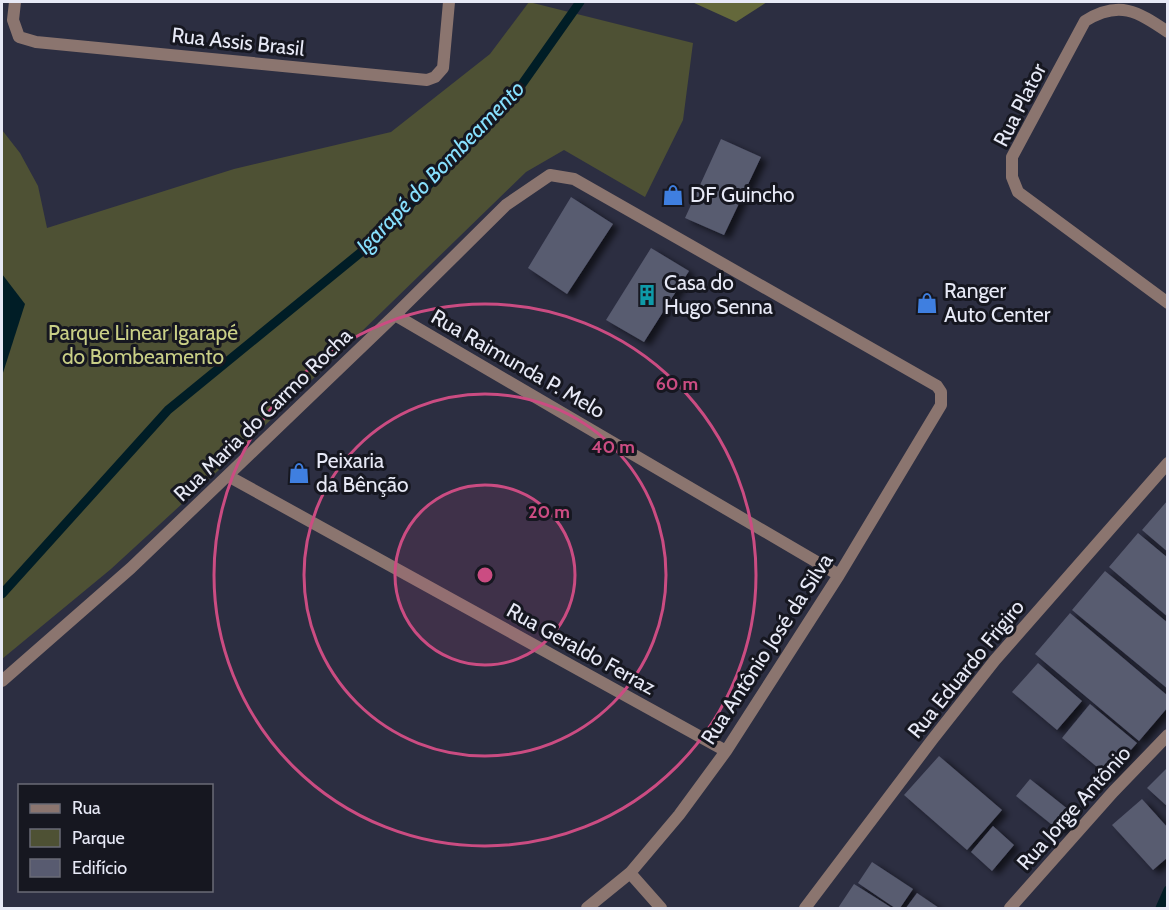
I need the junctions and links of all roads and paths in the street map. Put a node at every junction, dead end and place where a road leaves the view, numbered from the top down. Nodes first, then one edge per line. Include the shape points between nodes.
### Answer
1 (15, 2) edge
2 (449, 2) edge
3 (1167, 33) edge
4 (1167, 303) edge
5 (395, 315) junction
6 (938, 386) joint
7 (1167, 463) edge
8 (228, 476) junction
9 (839, 574) junction
10 (2, 681) edge
11 (1167, 735) edge
12 (726, 751) junction
13 (630, 873) junction
14 (587, 909) edge
15 (661, 909) edge
16 (805, 909) edge
17 (1010, 909) edge

1 - 2 street, Rua Assis Brasil via 13,20 19,37 36,42 427,80 443,68
3 - 4 street, Rua Plator via 1133,8 1115,4 1098,9 1086,21 1012,157 1012,177 1018,192
5 - 6 street, Rua Maria do Carmo Rocha via 506,205 550,175 574,178
5 - 8 street, Rua Maria do Carmo Rocha
5 - 9 street, Rua Raimunda P. Melo
6 - 9 street, Rua Antônio José da Silva via 941,405
7 - 16 street, Rua Eduardo Frigiro via 996,660
8 - 10 street, Rua Maria do Carmo Rocha
8 - 12 street, Rua Geraldo Ferraz
9 - 12 street, Rua Antônio José da Silva
11 - 17 street, Rua Jorge Antônio
12 - 13 street, Rua Antônio José da Silva
13 - 14 street, Rua Antônio José da Silva
13 - 15 street

